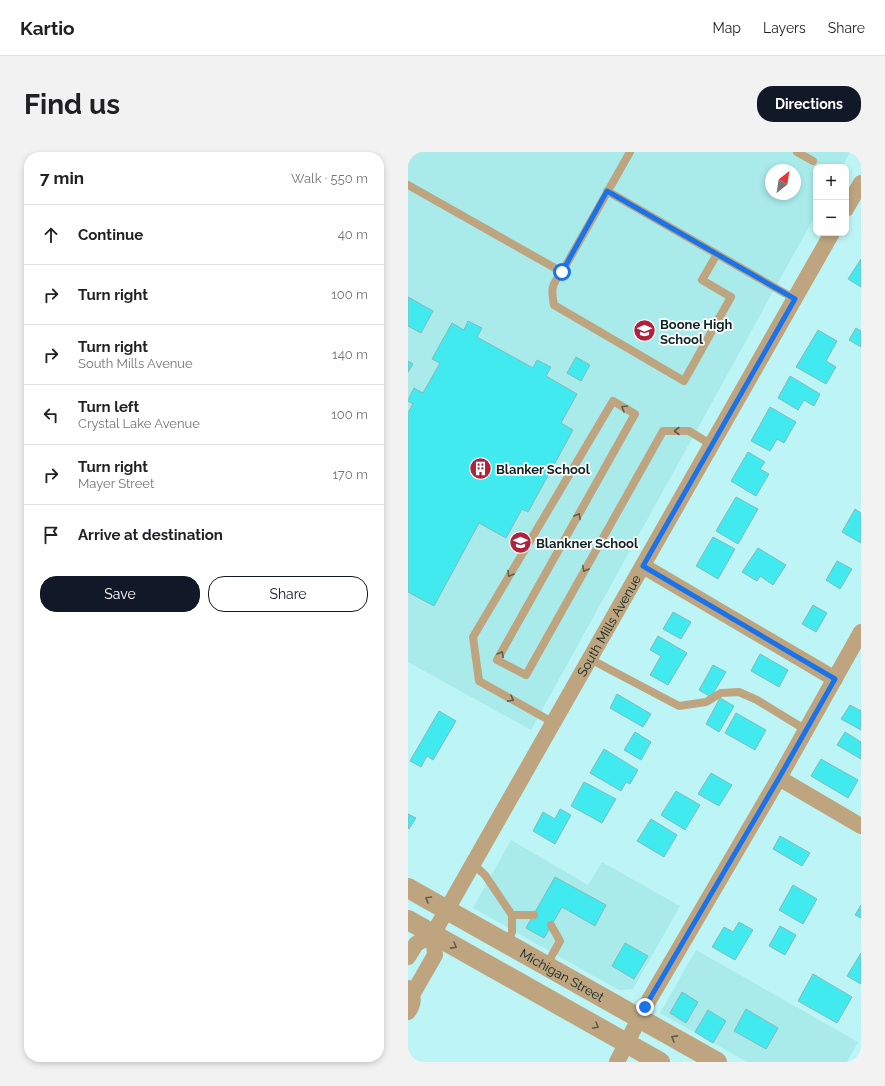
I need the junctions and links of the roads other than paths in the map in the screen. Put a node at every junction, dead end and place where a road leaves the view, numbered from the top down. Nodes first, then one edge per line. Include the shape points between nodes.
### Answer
1 (630, 152) edge
2 (797, 152) edge
3 (813, 161) dead end
4 (861, 183) edge
5 (408, 185) edge
6 (607, 191) junction
7 (849, 204) edge
8 (830, 236) edge
9 (717, 254) junction
10 (562, 272) junction
11 (795, 299) junction
12 (712, 445) junction
13 (643, 566) junction
14 (861, 632) edge
15 (590, 659) junction
16 (835, 679) junction
17 (554, 723) junction
18 (806, 730) junction
19 (779, 778) junction
20 (861, 826) edge
21 (473, 864) junction
22 (408, 888) edge
23 (447, 911) junction
24 (512, 915) junction
25 (534, 915) dead end
26 (408, 920) edge
27 (551, 925) dead end
28 (433, 934) junction
29 (507, 944) junction
30 (408, 957) edge
31 (546, 966) junction
32 (410, 991) edge
33 (408, 1012) edge
34 (639, 1018) junction
35 (626, 1043) junction
36 (617, 1062) edge
37 (660, 1062) edge
38 (717, 1062) edge

1 - 6 lane
2 - 3 lane
4 - 7 street
5 - 10 lane
6 - 9 lane
6 - 10 lane
8 - 11 street, South Mills Avenue
9 - 10 lane via 702,280 731,297 684,381 554,305 552,286
9 - 11 lane
11 - 12 street, South Mills Avenue
12 - 13 street, South Mills Avenue
12 -> 17 lane via 689,431 663,431 526,675 497,660 635,414 613,401 473,637 479,681
13 - 15 street, South Mills Avenue
13 - 16 street
14 - 16 street
15 - 17 street, South Mills Avenue
15 - 18 lane via 679,706 706,702 721,693 739,692
16 - 18 street
17 - 21 street, South Mills Avenue
18 - 19 street
19 - 20 street
19 - 34 street
21 - 23 street, South Mills Avenue
21 - 24 lane via 484,875
23 -> 22 street, Michigan Street
23 - 28 street, South Mills Avenue
23 - 29 street, Michigan Street
24 - 25 lane
24 - 29 lane via 512,932
26 - 28 street
27 - 31 lane via 560,941
28 - 30 street via 416,944
28 - 32 street via 435,954
28 -> 35 street
29 - 31 street, Michigan Street
31 - 34 street, Michigan Street
32 - 33 street via 413,1001
34 - 35 street
38 -> 34 street, Michigan Street
35 - 36 street
35 - 37 street

